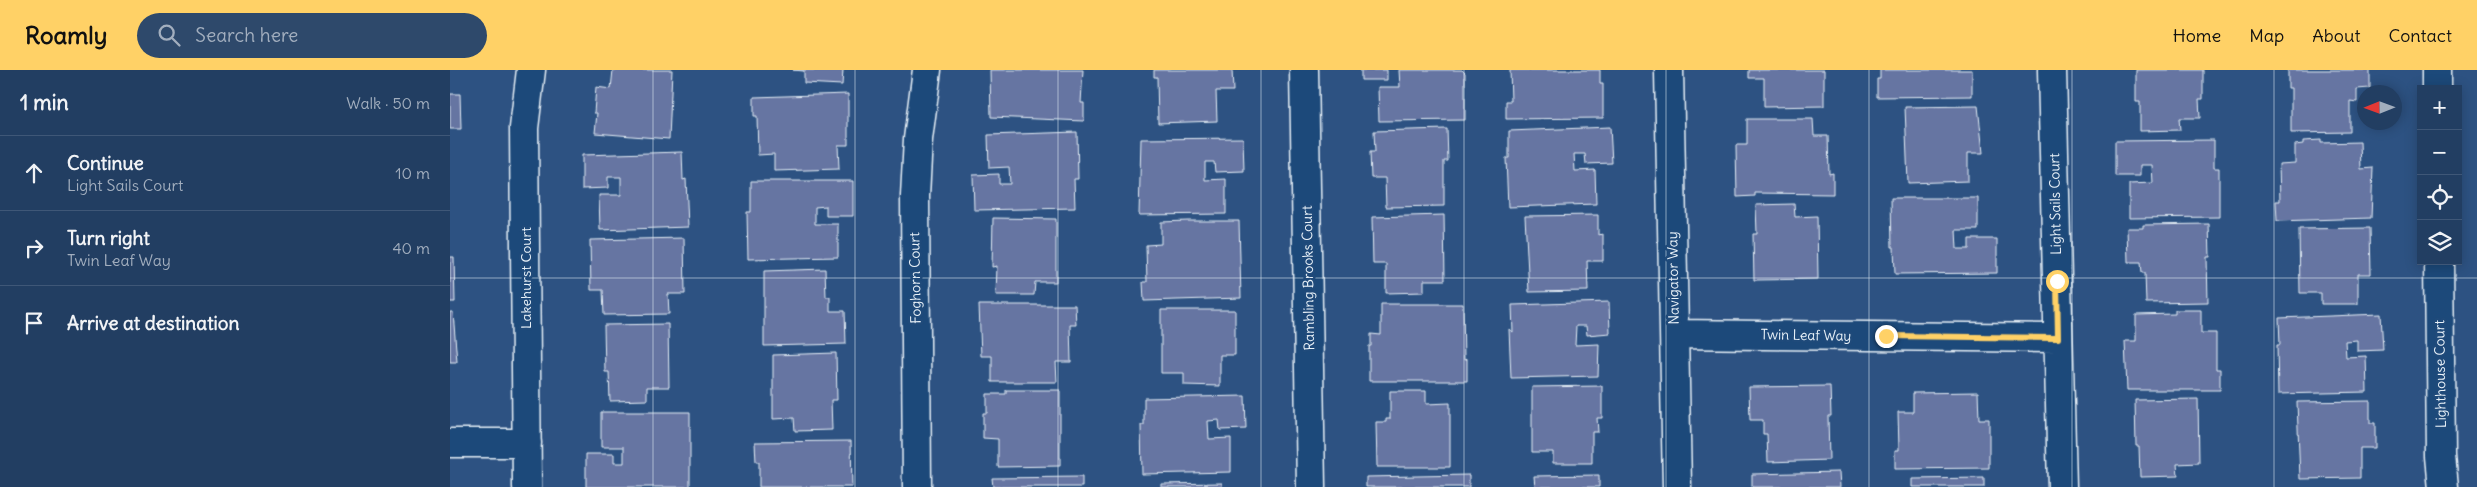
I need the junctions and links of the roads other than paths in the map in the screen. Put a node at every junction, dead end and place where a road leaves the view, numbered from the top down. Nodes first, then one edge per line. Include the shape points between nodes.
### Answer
1 (531, 70) edge
2 (927, 70) edge
3 (1304, 70) edge
4 (1670, 70) edge
5 (2052, 70) edge
6 (2436, 70) edge
7 (2437, 85) edge
8 (2439, 265) edge
9 (1675, 334) junction
10 (2058, 338) junction
11 (450, 443) edge
12 (527, 443) junction
13 (527, 487) edge
14 (917, 487) edge
15 (1311, 487) edge
16 (1677, 487) edge
17 (2062, 487) edge
18 (2444, 487) edge

1 - 12 street, Lakehurst Court via 524,128
2 - 14 street, Foghorn Court via 915,196
3 - 15 street, Rambling Brooks Court
4 - 9 street, Navigator Way
5 - 10 street, Light Sails Court
6 - 7 street
8 - 18 street, Lighthouse Court
9 - 10 street, Twin Leaf Way
9 - 16 street, Navigator Way
10 - 17 street, Light Sails Court
11 - 12 street
12 - 13 street, Lakehurst Court

